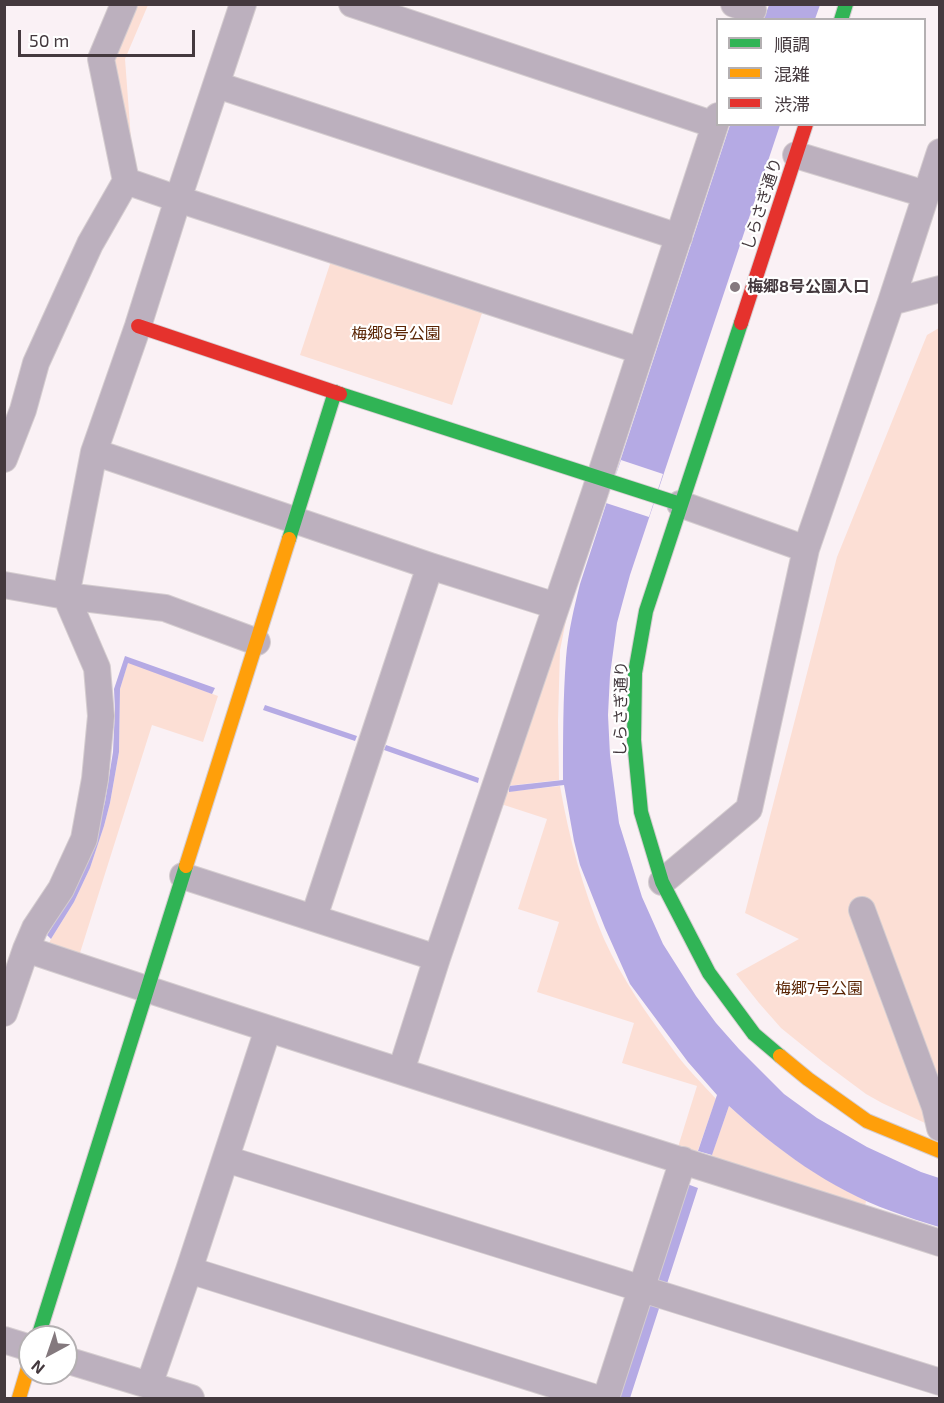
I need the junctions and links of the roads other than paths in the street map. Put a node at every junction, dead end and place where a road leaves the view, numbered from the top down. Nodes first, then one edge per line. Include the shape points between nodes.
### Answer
1 (124, 4) edge
2 (243, 4) edge
3 (352, 4) edge
4 (217, 85) junction
5 (716, 120) edge
6 (805, 126) edge
7 (939, 152) edge
8 (796, 155) junction
9 (126, 181) junction
10 (925, 194) junction
11 (178, 199) junction
12 (679, 237) junction
13 (939, 289) edge
14 (891, 302) junction
15 (138, 326) junction
16 (641, 351) junction
17 (335, 392) junction
18 (94, 452) junction
19 (4, 459) edge
20 (606, 480) junction
21 (670, 501) junction
22 (296, 520) junction
23 (806, 549) junction
24 (430, 566) junction
25 (4, 585) edge
26 (66, 596) junction
27 (556, 606) junction
28 (257, 642) junction
29 (183, 876) junction
30 (662, 882) junction
31 (862, 910) dead end
32 (314, 917) junction
33 (26, 949) junction
34 (437, 957) junction
35 (146, 990) junction
36 (4, 1013) edge
37 (268, 1029) junction
38 (401, 1071) junction
39 (939, 1140) edge
40 (226, 1159) junction
41 (683, 1160) junction
42 (939, 1243) edge
43 (189, 1270) junction
44 (641, 1289) junction
45 (42, 1325) edge
46 (78, 1364) edge
47 (939, 1382) edge
48 (149, 1385) junction
49 (191, 1398) edge
50 (596, 1398) edge
51 (606, 1398) edge

1 - 9 street via 101,59
2 - 4 street
3 - 5 street
4 - 11 street
4 - 12 street
5 - 12 street
6 - 8 street, しらさぎ通り
7 - 10 street
8 - 10 street
8 - 21 street, しらさぎ通り
9 - 11 street
9 - 19 street via 90,244 36,363
10 - 14 street
11 - 15 street
11 - 16 street
12 - 16 street
13 - 14 street
14 - 23 street
15 - 17 street
15 - 18 street
16 - 20 street
17 - 20 street
17 - 22 street
18 - 22 street
18 - 26 street
20 - 21 street
20 - 27 street
21 - 23 street
21 - 30 street, しらさぎ通り via 635,673 634,740 641,812
22 - 24 street
22 - 28 street
23 - 30 street via 749,809
24 - 27 street
24 - 32 street
25 - 26 street
26 - 28 street via 165,608
26 - 33 street via 97,668 101,716 95,779 84,839
27 - 34 street
28 - 29 street
29 - 32 street
29 - 35 street
30 - 39 street, しらさぎ通り via 709,973 754,1034 867,1122
31 - 39 street via 935,1107
32 - 34 street
33 - 35 street
33 - 36 street
34 - 38 street
35 - 37 street
35 - 45 street
37 - 38 street
37 - 40 street
38 - 41 street
40 - 43 street
40 - 44 street
41 - 42 street
41 - 44 street
43 - 48 street
43 - 50 street
44 - 47 street
44 - 51 street
46 - 48 street
48 - 49 street

